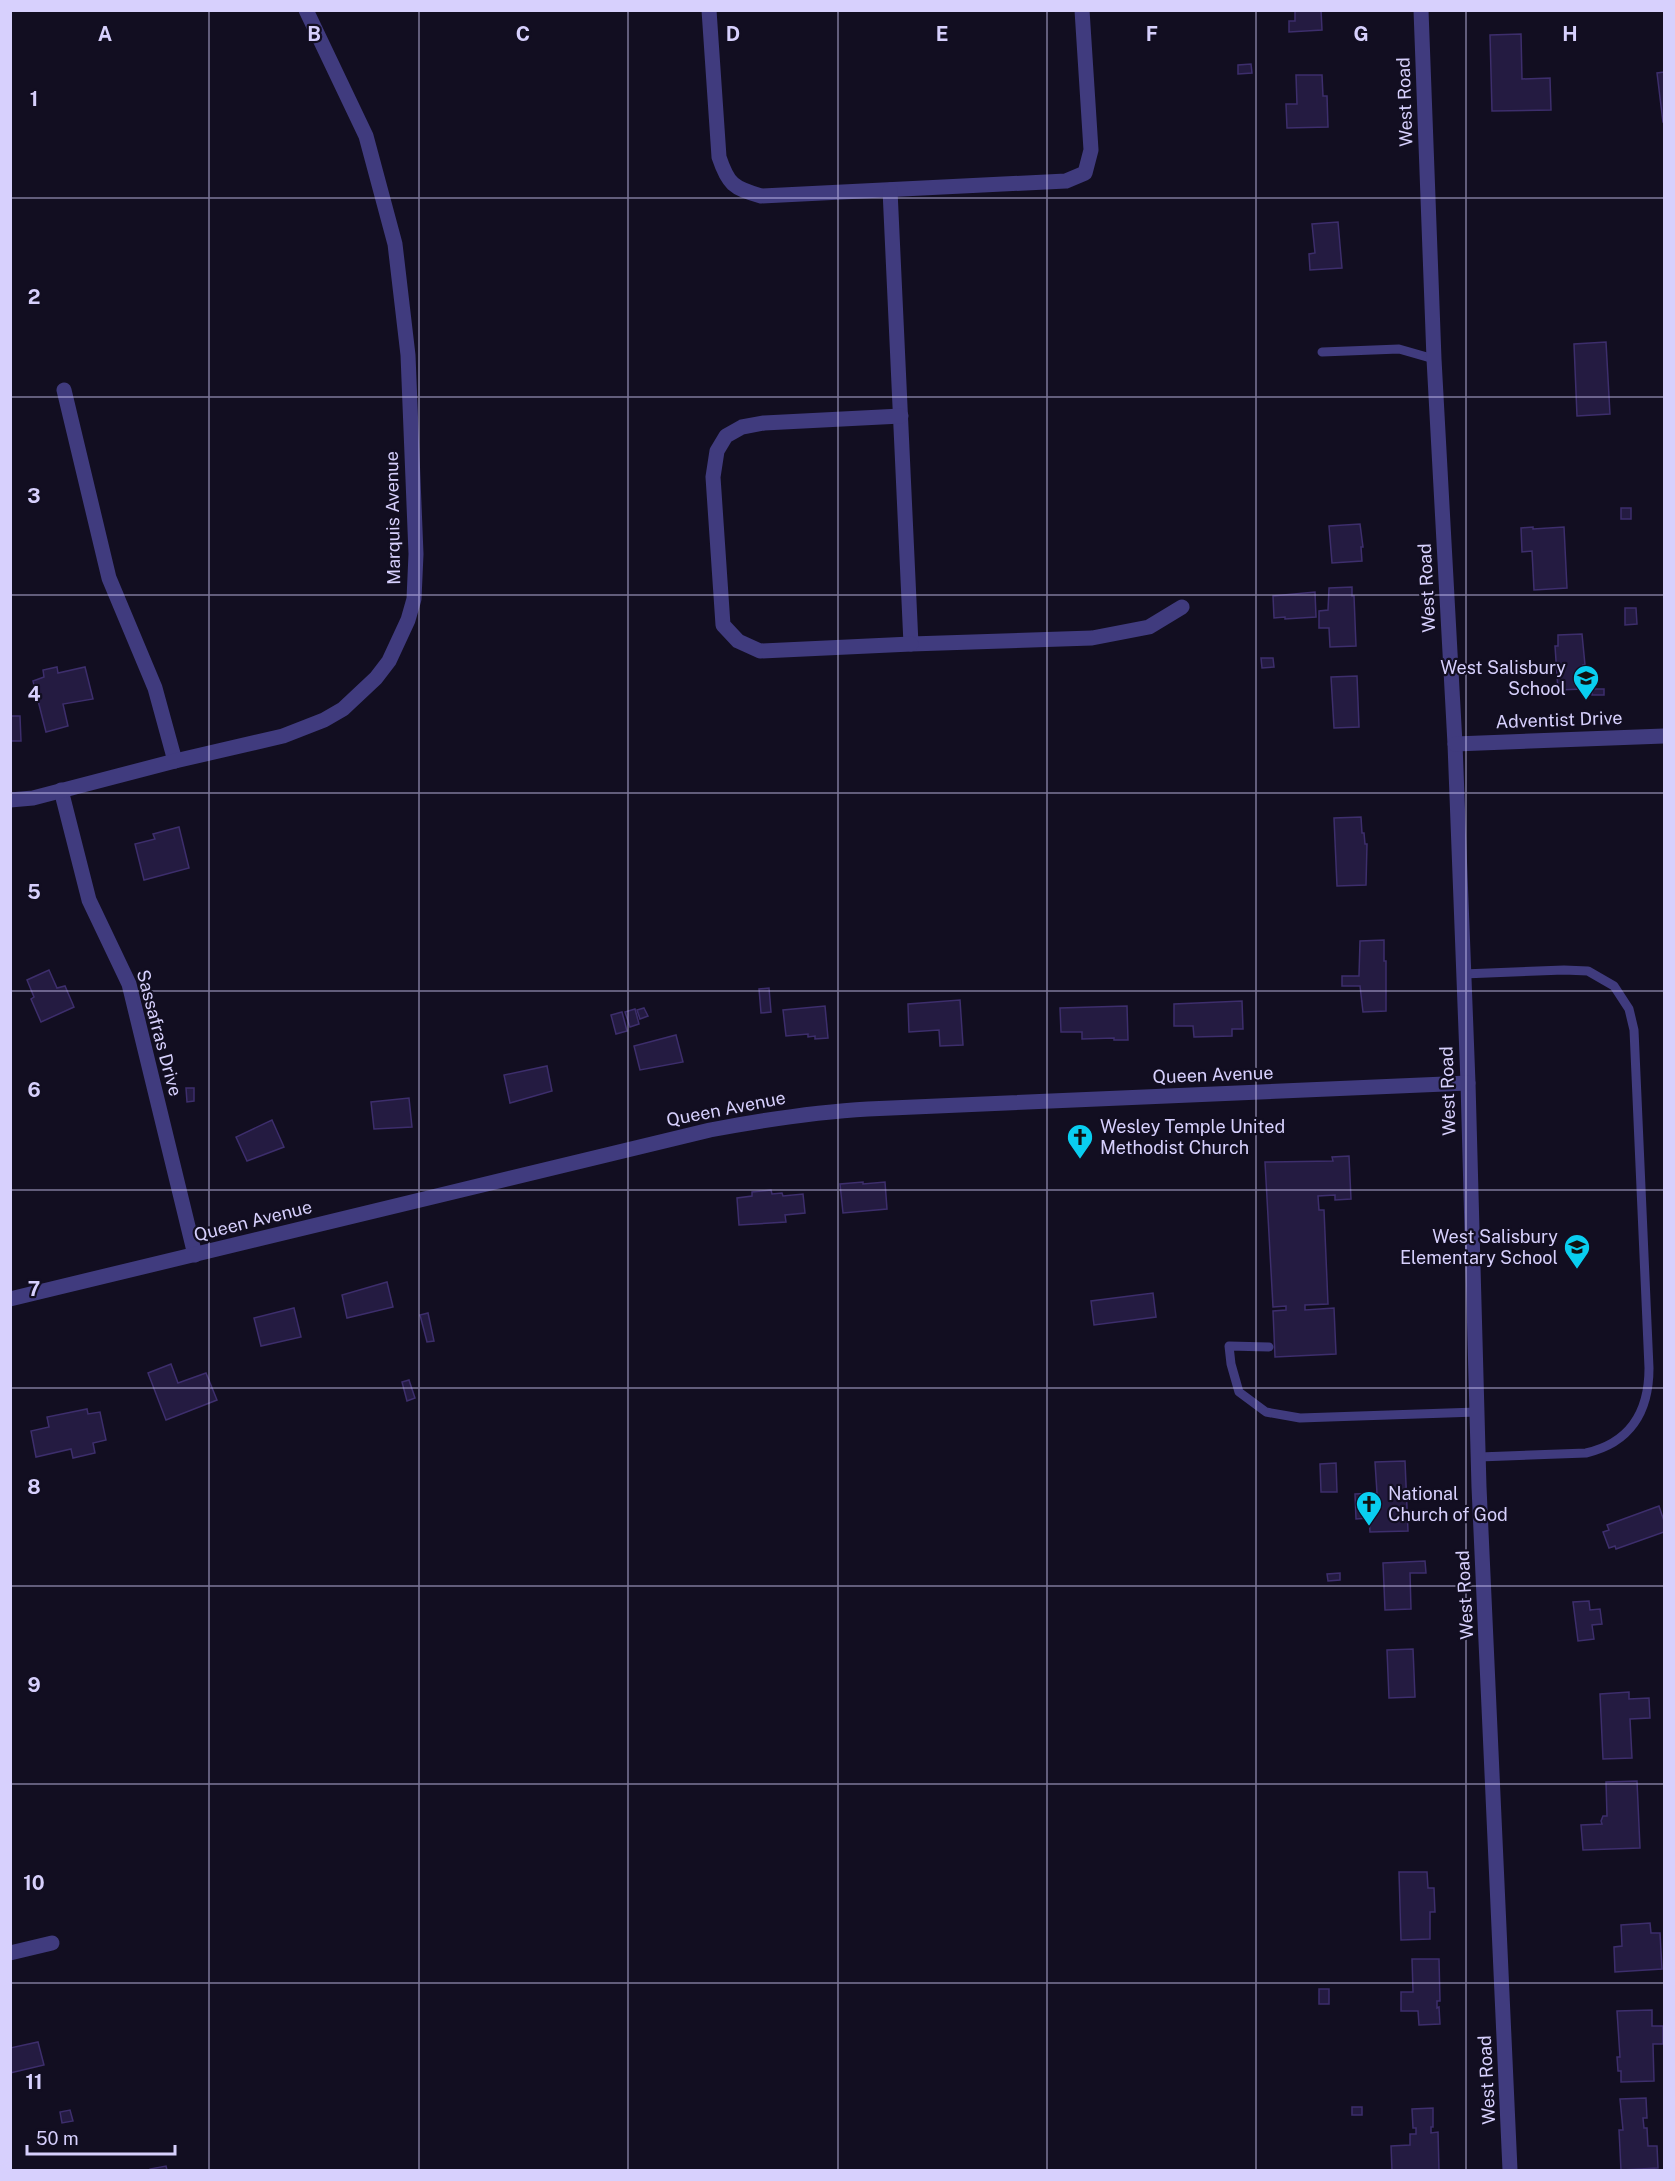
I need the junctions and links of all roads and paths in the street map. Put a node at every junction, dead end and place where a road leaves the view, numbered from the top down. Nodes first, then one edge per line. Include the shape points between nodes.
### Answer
1 (306, 10) edge
2 (710, 10) edge
3 (1082, 10) edge
4 (1421, 10) edge
5 (890, 190) junction
6 (1322, 352) dead end
7 (1434, 359) junction
8 (64, 390) dead end
9 (901, 416) junction
10 (1182, 607) dead end
11 (911, 644) junction
12 (1665, 736) edge
13 (1455, 744) junction
14 (175, 761) junction
15 (61, 790) junction
16 (10, 800) edge
17 (1463, 974) junction
18 (1467, 1083) junction
19 (195, 1255) junction
20 (10, 1299) edge
21 (1269, 1347) dead end
22 (1477, 1412) junction
23 (1479, 1457) junction
24 (52, 1943) dead end
25 (10, 1953) edge
26 (1510, 2170) edge

1 - 14 street, Marquis Avenue via 366,136 395,244 408,356 416,555 414,599 389,661 361,694 343,708 304,729
2 - 5 street via 715,122 725,176 739,189 761,195
3 - 5 street via 1091,150 1085,173 1066,181
4 - 7 street, West Road
5 - 9 street
6 - 7 lane via 1399,349
7 - 13 street, West Road
8 - 14 street via 109,578 155,688
9 - 11 street
9 - 11 street via 742,427 726,436 717,451 712,477 723,625 738,641 760,651
10 - 11 street via 1149,627 1092,638
12 - 13 street, Adventist Drive
13 - 17 street, West Road
14 - 15 street, Marquis Avenue
15 - 16 street, Marquis Avenue
15 - 19 street, Sassafras Drive via 90,900 129,984
17 - 18 street, West Road
17 - 23 lane via 1588,971 1614,987 1629,1009 1634,1030 1649,1368 1641,1412 1616,1442 1586,1453
18 - 19 street, Queen Avenue via 868,1109 778,1117 699,1132
18 - 22 street, West Road
19 - 20 street, Queen Avenue
21 - 22 lane via 1229,1346 1239,1392 1266,1412 1300,1418
22 - 23 street, West Road
23 - 26 street, West Road
24 - 25 street

